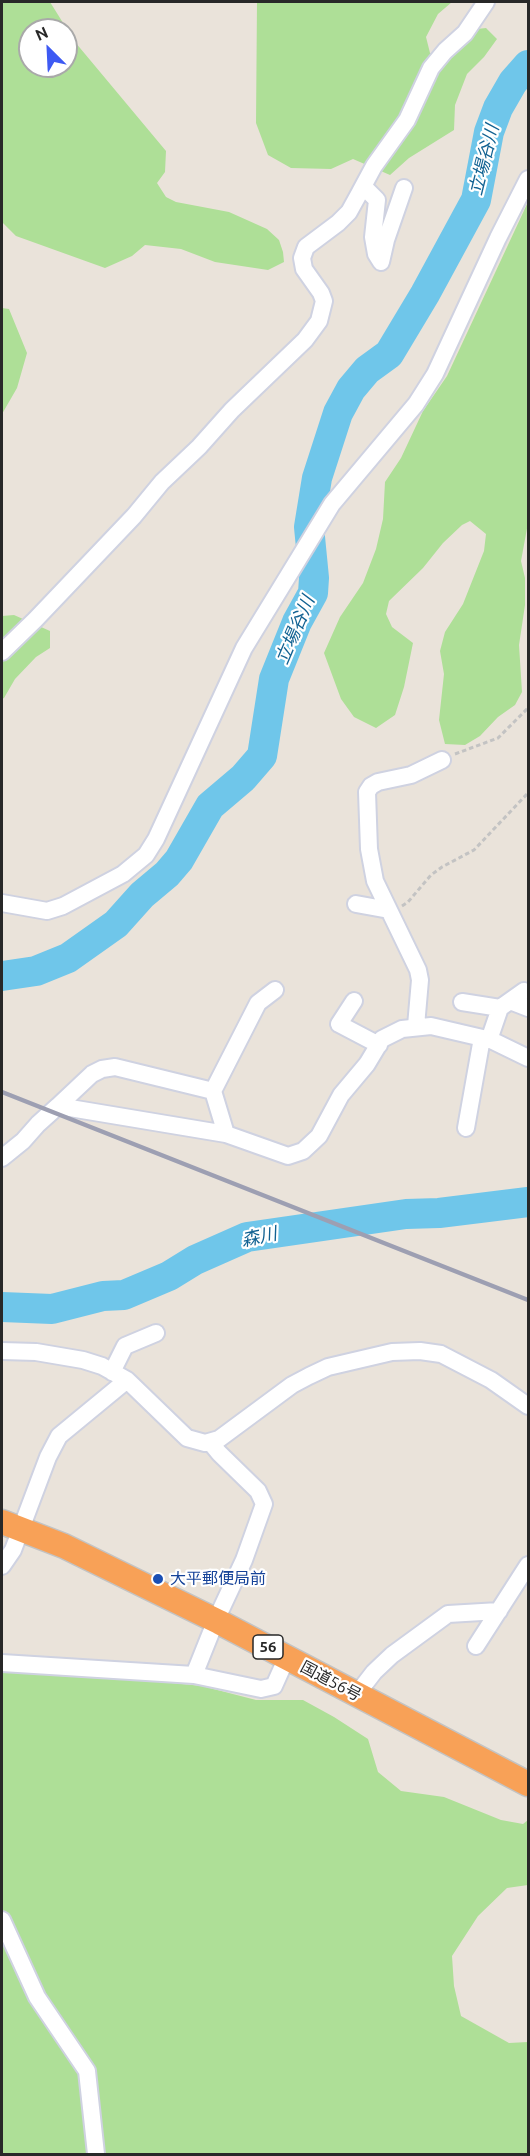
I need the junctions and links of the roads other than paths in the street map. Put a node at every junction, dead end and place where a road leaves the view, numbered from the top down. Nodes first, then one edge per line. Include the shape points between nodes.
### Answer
1 (486, 2) edge
2 (528, 179) edge
3 (404, 188) dead end
4 (360, 192) junction
5 (2, 651) edge
6 (442, 760) road end
7 (2, 903) edge
8 (356, 904) dead end
9 (389, 910) junction
10 (275, 990) dead end
11 (511, 1000) junction
12 (354, 1001) dead end
13 (462, 1002) dead end
14 (528, 1008) edge
15 (416, 1026) junction
16 (485, 1039) junction
17 (379, 1045) junction
18 (528, 1058) edge
19 (213, 1091) junction
20 (58, 1106) junction
21 (466, 1128) dead end
22 (226, 1134) junction
23 (2, 1158) edge
24 (156, 1333) dead end
25 (2, 1350) edge
26 (112, 1372) junction
27 (127, 1380) junction
28 (528, 1406) edge
29 (210, 1442) junction
30 (12, 1526) edge
31 (528, 1565) edge
32 (2, 1566) edge
33 (499, 1611) junction
34 (216, 1620) junction
35 (476, 1646) dead end
36 (287, 1657) junction
37 (2, 1663) edge
38 (194, 1676) junction
39 (357, 1694) junction
40 (528, 1784) edge
41 (2, 1920) edge
42 (96, 2154) edge

1 - 4 street via 465,33 431,68 407,120
2 - 7 street via 435,374 416,404 332,504 244,648 146,855 123,874 63,906 47,911
3 - 4 street via 381,262 373,237 377,200 366,189
4 - 5 street via 349,212 306,247 304,269 324,301 319,321 305,340 232,410
6 - 9 street via 411,775 378,782 367,792 370,866
8 - 9 street
9 - 15 street via 418,970
10 - 19 street via 258,1003
11 - 13 street
11 - 14 street
11 - 16 street
12 - 17 street via 339,1024
15 - 16 street
15 - 17 street via 390,1034
16 - 18 street
16 - 21 street
17 - 22 street via 341,1095 320,1136 303,1151 288,1156
19 - 20 street via 115,1068 102,1069
19 - 22 street
20 - 22 street
20 - 23 street
24 - 26 street via 125,1346
25 - 26 street via 64,1356
26 - 27 street
27 - 29 street via 187,1438
27 - 30 street via 59,1436
28 - 29 street via 491,1380 441,1354 392,1352 309,1376
29 - 34 street via 258,1491 264,1504
30 - 32 street via 14,1550
30 - 34 highway, 国道56号 / 56 via 64,1546
31 - 33 street
33 - 35 street
33 - 39 street via 448,1614 392,1655
34 - 36 highway, 国道56号 / 56
34 - 38 street
36 - 38 street via 274,1686 261,1689
36 - 39 highway, 国道56号 / 56
37 - 38 street
39 - 40 highway, 国道56号 / 56
41 - 42 street via 37,1996 87,2071

